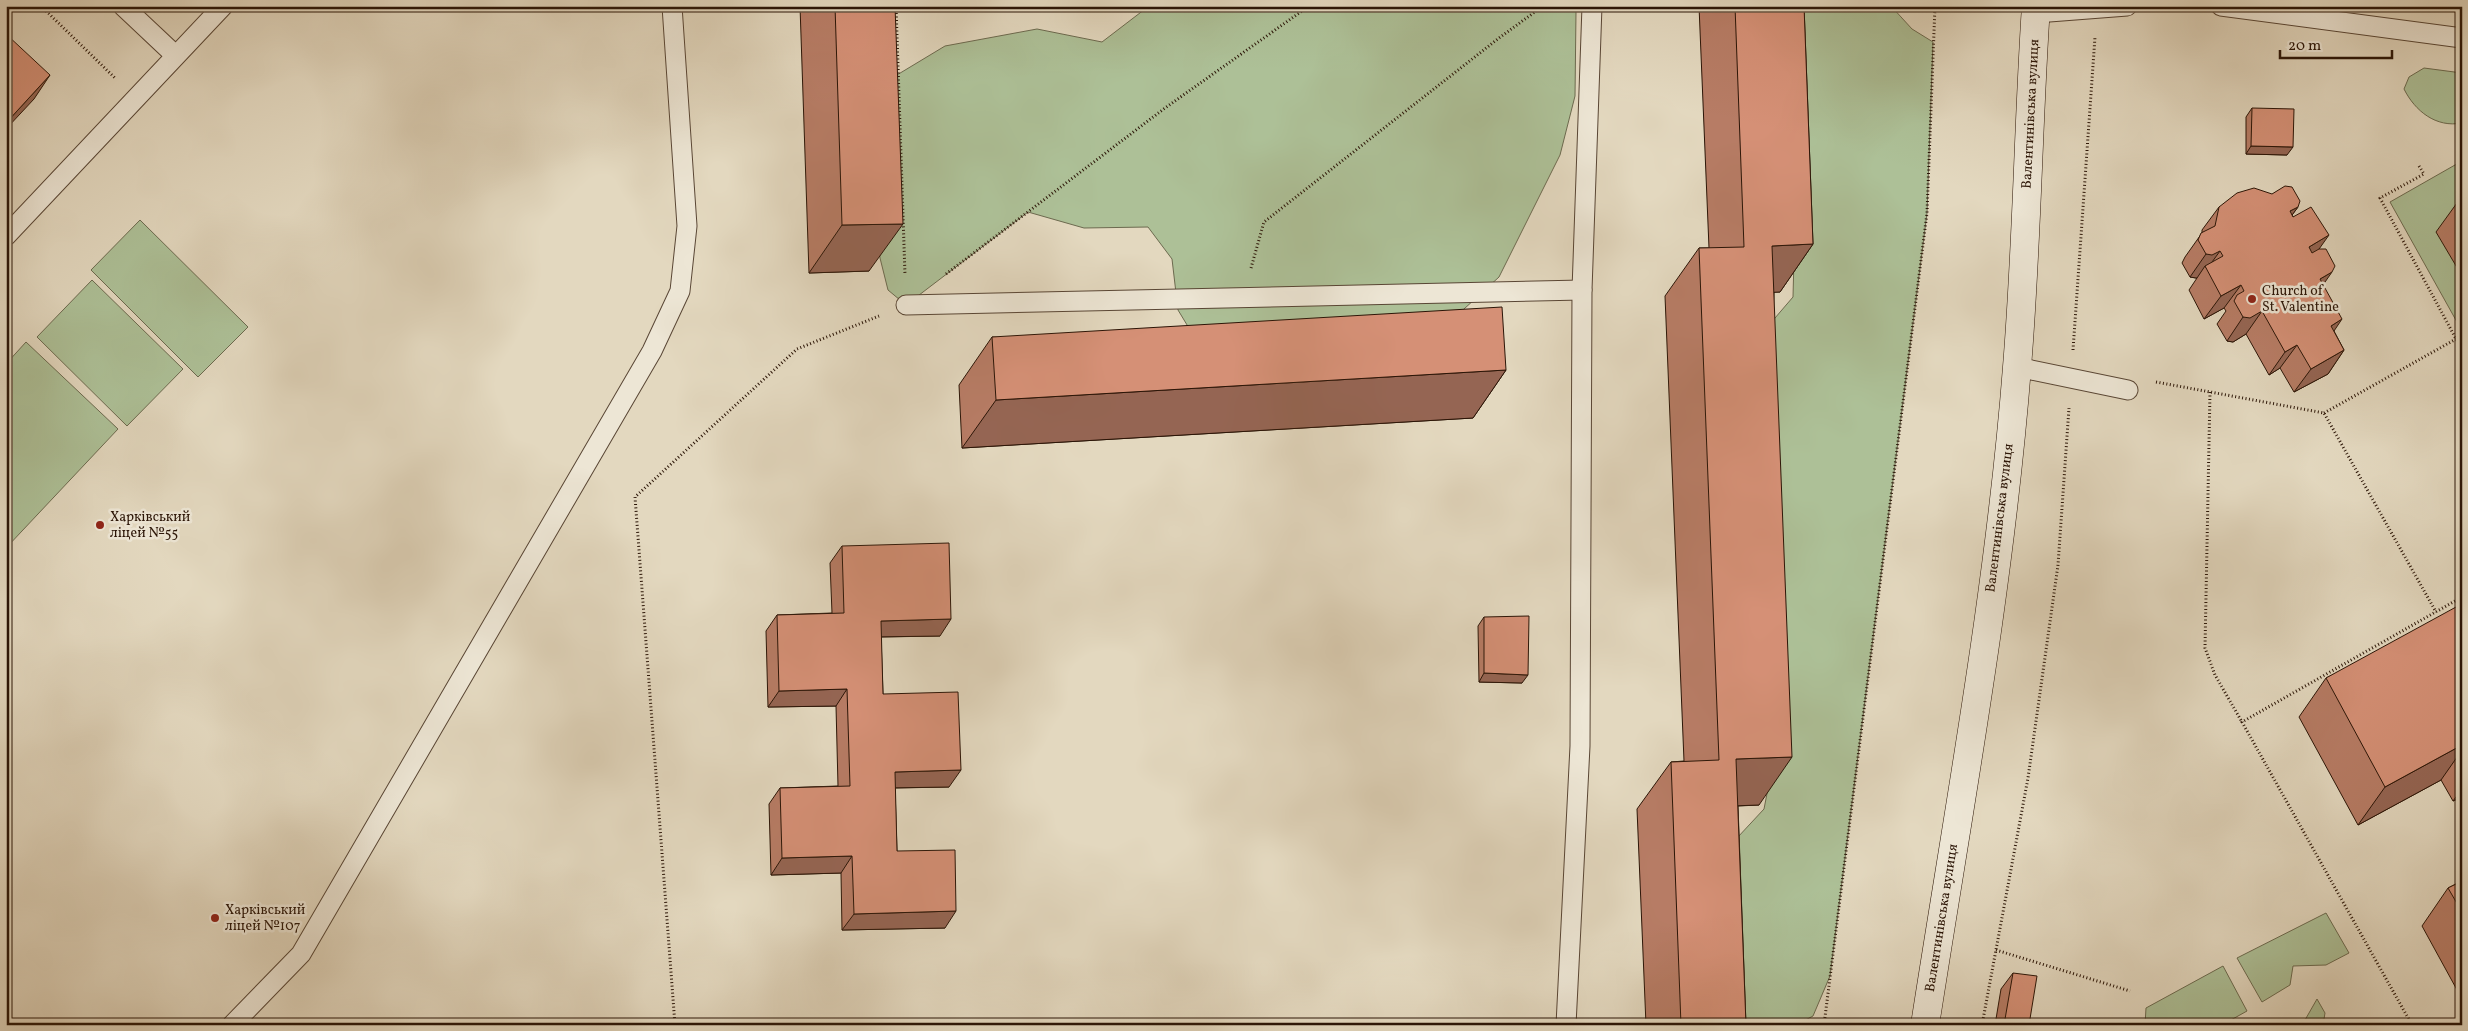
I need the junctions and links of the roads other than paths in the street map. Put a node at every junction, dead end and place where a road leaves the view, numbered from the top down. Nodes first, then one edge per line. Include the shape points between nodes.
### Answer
1 (123, 6) edge
2 (223, 6) edge
3 (672, 6) edge
4 (1592, 6) edge
5 (2127, 6) edge
6 (2221, 6) edge
7 (2036, 10) edge
8 (2462, 38) edge
9 (175, 55) junction
10 (6, 236) edge
11 (1582, 290) junction
12 (906, 304) road end
13 (2017, 367) junction
14 (2128, 390) dead end
15 (232, 1025) edge
16 (1566, 1025) edge
17 (1925, 1025) edge

1 - 9 lane
2 - 9 lane
3 - 15 lane via 687,226 680,291 652,351 301,954
4 - 11 lane
5 - 7 lane
6 - 8 lane
7 - 13 street, Валентинівська вулиця
9 - 10 lane
11 - 12 lane
11 - 16 lane via 1580,746
13 - 14 lane
13 - 17 street, Валентинівська вулиця via 2000,529 1978,689

